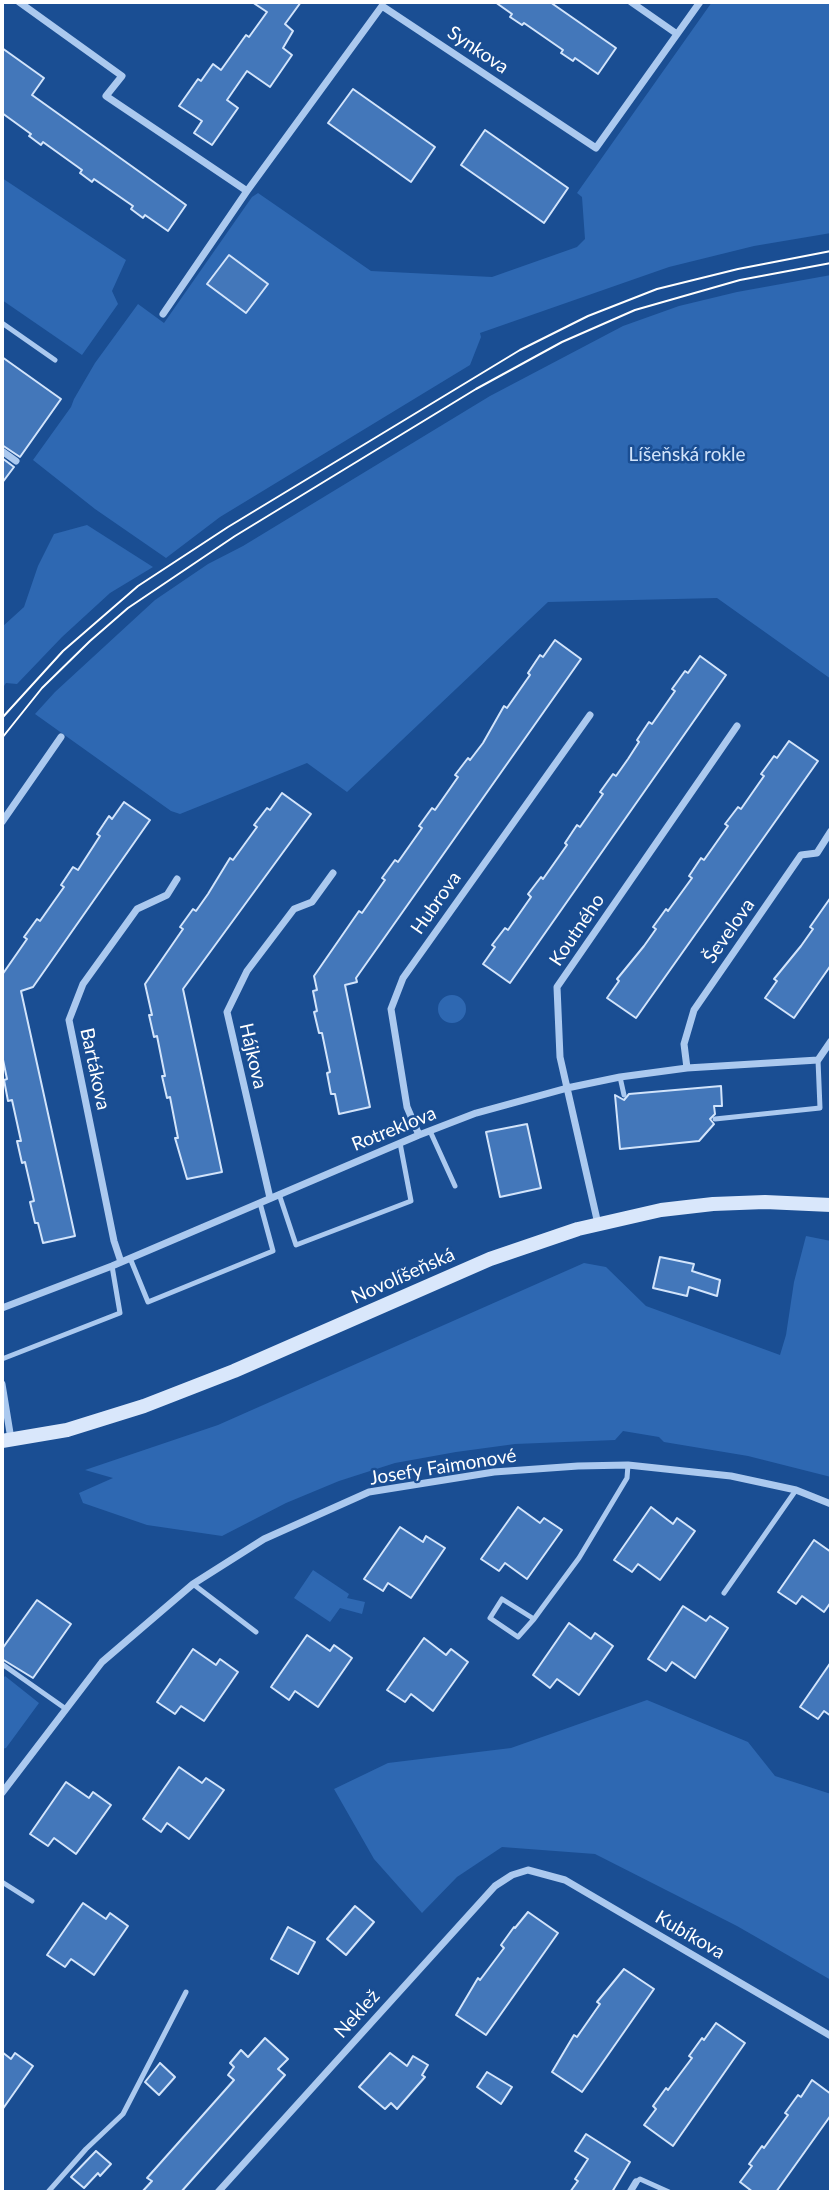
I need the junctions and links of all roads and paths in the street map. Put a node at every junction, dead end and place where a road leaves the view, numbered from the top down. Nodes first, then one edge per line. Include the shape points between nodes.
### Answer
1 (19, 2) edge
2 (631, 2) edge
3 (699, 2) edge
4 (677, 34) junction
5 (247, 191) junction
6 (163, 314) dead end
7 (2, 323) edge
8 (55, 360) dead end
9 (2, 451) edge
10 (16, 461) dead end
11 (590, 715) dead end
12 (737, 726) dead end
13 (61, 737) dead end
14 (2, 822) edge
15 (831, 831) edge
16 (333, 873) dead end
17 (177, 879) dead end
18 (831, 1041) edge
19 (818, 1060) junction
20 (687, 1068) junction
21 (620, 1077) junction
22 (567, 1087) junction
23 (624, 1095) dead end
24 (715, 1119) dead end
25 (430, 1131) junction
26 (419, 1135) junction
27 (400, 1143) junction
28 (455, 1186) dead end
29 (279, 1194) junction
30 (270, 1198) junction
31 (260, 1203) junction
32 (831, 1205) edge
33 (598, 1224) junction
34 (130, 1258) junction
35 (121, 1262) junction
36 (112, 1266) junction
37 (2, 1308) edge
38 (2, 1359) edge
39 (2, 1384) edge
40 (7, 1441) edge
41 (628, 1465) junction
42 (796, 1490) junction
43 (831, 1504) edge
44 (193, 1584) junction
45 (724, 1593) dead end
46 (534, 1619) junction
47 (256, 1632) dead end
48 (2, 1664) edge
49 (66, 1709) junction
50 (2, 1793) edge
51 (528, 1870) joint
52 (2, 1882) edge
53 (32, 1901) dead end
54 (186, 1992) dead end
55 (831, 2036) edge
56 (636, 2182) joint
57 (48, 2192) edge
58 (218, 2192) edge
59 (630, 2192) edge
60 (669, 2192) edge

1 - 5 street via 122,76 106,96
2 - 4 street
3 - 4 street
4 - 5 street, Synkova via 596,148 382,6
5 - 6 street, Synkova
7 - 8 lane
9 - 10 street
11 - 26 street, Hubrova via 403,978 391,1009 407,1107
12 - 22 street, Koutného via 557,987 560,1057
13 - 14 street
15 - 20 street, Ševelova via 817,853 801,855 694,1010 684,1044
16 - 30 street, Hájkova via 312,902 294,909 247,971 227,1012
17 - 35 street, Bartákova via 167,894 137,909 83,984 69,1020
18 - 19 street
19 - 20 street, Rotreklova
19 - 24 lane via 820,1108
20 - 21 street, Rotreklova
21 - 22 street, Rotreklova
21 - 23 lane
22 - 25 street, Rotreklova
22 - 33 street, Koutného
25 - 26 street, Rotreklova
25 - 28 lane
26 - 27 street, Rotreklova
27 - 29 street, Rotreklova
27 - 29 lane via 411,1201 296,1245
29 - 30 street, Rotreklova
30 - 31 street, Rotreklova
31 - 34 street, Rotreklova
31 - 34 lane via 273,1251 148,1302
32 - 33 street, Novolíšeňská via 713,1204
33 - 40 street, Novolíšeňská via 499,1256 144,1406 67,1430
34 - 35 street, Rotreklova
35 - 36 street, Rotreklova
36 - 37 street, Rotreklova
36 - 38 lane via 120,1313
39 - 40 street
41 - 42 street, Josefy Faimonové via 731,1476
41 - 44 street, Josefy Faimonové via 494,1472 369,1492 264,1539
41 - 46 lane via 627,1478 579,1558
42 - 43 street, Josefy Faimonové
42 - 45 lane
44 - 47 lane
44 - 49 street, Josefy Faimonové via 102,1662
46 - 46 lane via 502,1599 489,1618 519,1637
48 - 49 lane
49 - 50 street, Josefy Faimonové
51 - 55 street, Kubíkova via 565,1880
51 - 58 street, Neklež via 495,1886
52 - 53 lane
54 - 57 lane via 123,2114
56 - 59 street
56 - 60 lane via 640,2179

